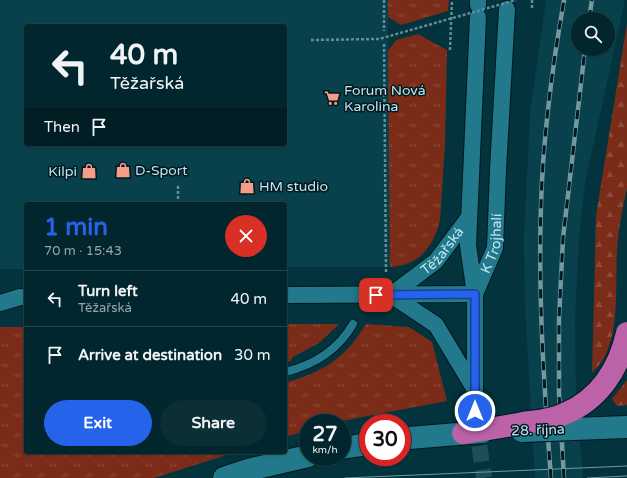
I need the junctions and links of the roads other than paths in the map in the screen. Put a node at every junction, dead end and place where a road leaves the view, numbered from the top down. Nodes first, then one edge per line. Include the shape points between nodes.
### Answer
1 (511, 4) edge
2 (478, 7) edge
3 (469, 217) junction
4 (475, 294) junction
5 (287, 295) edge
6 (391, 295) junction
7 (0, 296) edge
8 (23, 297) edge
9 (0, 303) edge
10 (353, 324) dead end
11 (627, 334) edge
12 (287, 371) edge
13 (475, 390) junction
14 (475, 411) tunnel mouth
15 (627, 426) edge
16 (463, 433) junction
17 (411, 438) edge
18 (299, 458) edge
19 (224, 478) edge

1 - 4 street, K Trojhalí via 495,248
2 - 3 street, K Trojhalí
3 - 4 street, K Trojhalí via 468,246
3 - 6 street, Těžařská via 436,261
4 - 6 street, Těžařská
4 - 13 street
5 - 6 street, Těžařská
6 - 13 street via 436,325
7 - 8 street
8 - 9 street
10 - 12 lane via 345,338 326,354 307,366
11 - 16 highway, bridge via 621,355 606,382 573,410 544,420
13 - 14 street
15 - 16 street, 28. října, bridge
16 - 17 street, 28. října, bridge
18 - 19 street

